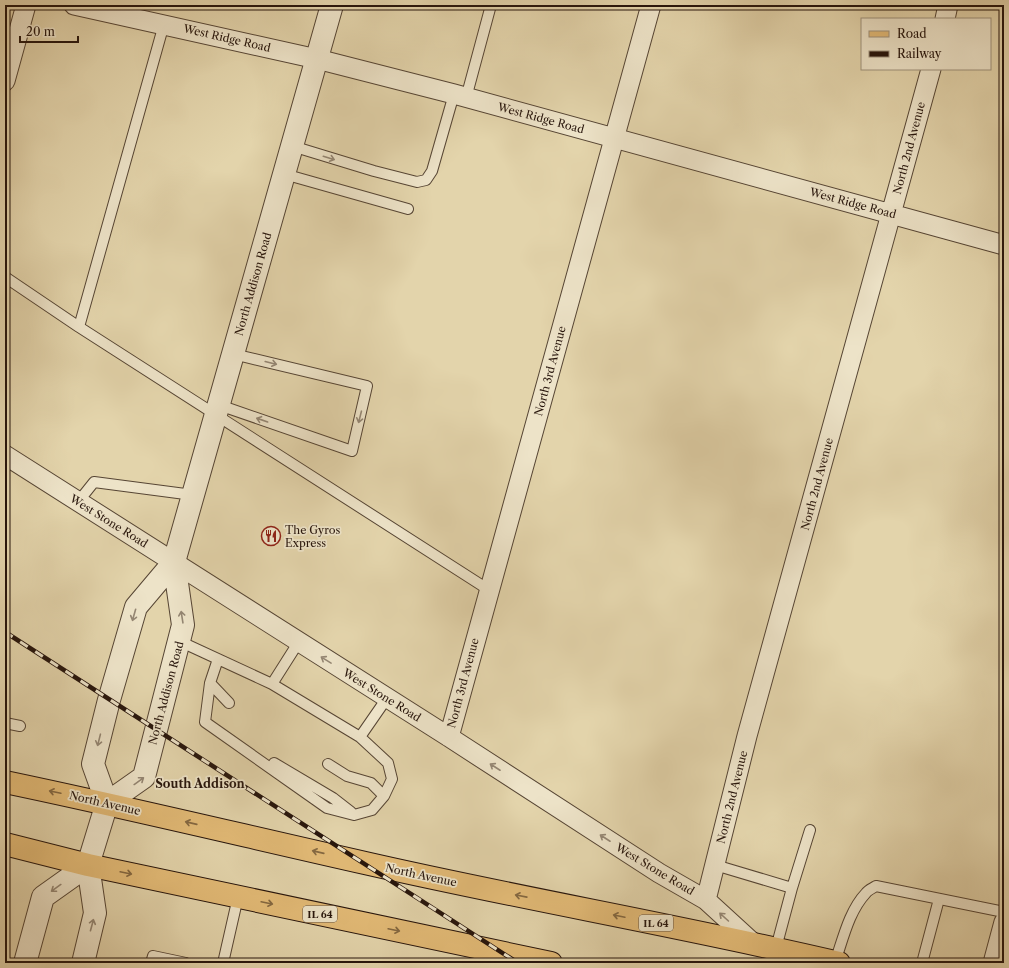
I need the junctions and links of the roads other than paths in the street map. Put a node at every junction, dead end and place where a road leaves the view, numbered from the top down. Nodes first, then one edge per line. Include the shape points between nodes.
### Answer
1 (26, 5) edge
2 (74, 5) edge
3 (332, 5) edge
4 (491, 5) edge
5 (651, 5) edge
6 (948, 5) edge
7 (945, 18) edge
8 (164, 24) junction
9 (317, 59) junction
10 (931, 70) edge
11 (5, 81) edge
12 (460, 96) junction
13 (614, 138) junction
14 (292, 146) junction
15 (284, 174) junction
16 (408, 209) dead end
17 (891, 214) junction
18 (1004, 245) edge
19 (5, 277) edge
20 (80, 327) junction
21 (233, 354) junction
22 (217, 409) junction
23 (5, 455) edge
24 (193, 495) junction
25 (78, 502) junction
26 (174, 562) junction
27 (489, 590) junction
28 (179, 641) junction
29 (298, 643) junction
30 (218, 659) junction
31 (210, 683) junction
32 (272, 684) junction
33 (387, 698) junction
34 (229, 703) dead end
35 (5, 723) edge
36 (20, 726) dead end
37 (360, 737) junction
38 (449, 737) junction
39 (328, 764) dead end
40 (5, 782) edge
41 (384, 796) junction
42 (107, 803) junction
43 (810, 830) dead end
44 (5, 844) edge
45 (88, 865) junction
46 (715, 865) junction
47 (792, 888) junction
48 (238, 897) junction
49 (939, 899) junction
50 (706, 900) junction
51 (1004, 912) edge
52 (1004, 922) edge
53 (753, 943) junction
54 (776, 948) junction
55 (25, 963) edge
56 (83, 963) edge
57 (151, 963) edge
58 (186, 963) edge
59 (223, 963) edge
60 (551, 963) edge
61 (837, 963) edge
62 (922, 963) edge
63 (994, 963) edge

1 - 11 street
2 - 8 street, West Ridge Road
3 - 9 street, North Addison Road
4 - 12 lane
5 - 13 street, North 3rd Avenue
6 - 7 street
8 - 9 street, West Ridge Road
8 - 20 lane
9 - 12 street, West Ridge Road
9 - 14 street, North Addison Road
10 - 17 street, North 2nd Avenue
12 - 13 street, West Ridge Road
14 -> 12 lane via 417,182 426,180 432,171
13 - 17 street, West Ridge Road
13 - 27 street, North 3rd Avenue
14 - 15 street, North Addison Road
15 - 16 lane
15 - 21 street, North Addison Road
17 - 18 street, West Ridge Road
17 - 46 street, North 2nd Avenue via 747,736
19 - 20 lane
20 - 22 lane
21 - 22 street, North Addison Road
21 -> 22 lane via 367,386 352,451
22 - 24 street, North Addison Road
22 - 27 lane
23 - 25 street, West Stone Road
24 - 25 lane via 94,482
24 - 26 street, North Addison Road
25 - 26 street, West Stone Road
28 -> 26 street, North Addison Road via 183,624
26 - 29 street, West Stone Road
26 -> 42 street, North Addison Road via 136,607 109,700 93,764
27 - 38 street, North 3rd Avenue
28 - 30 lane
42 -> 28 street, North Addison Road via 144,777
29 - 32 lane
33 -> 29 street, West Stone Road
30 - 31 lane
30 - 32 lane
31 - 34 lane
31 - 41 lane via 205,722 327,808 354,815 372,810
32 - 37 lane
33 - 37 lane
33 - 38 street, West Stone Road
35 - 36 lane
37 - 41 lane via 388,763 392,779
50 -> 38 street, West Stone Road via 659,873
39 - 41 lane via 347,776 371,783
42 -> 40 main road, North Avenue / IL 64
42 - 45 street
53 -> 42 main road, North Avenue / IL 64 via 364,863
43 - 47 lane
44 - 45 main road, IL 64
45 -> 48 main road, IL 64
45 -> 55 street via 43,897
56 -> 45 street via 95,912
46 - 47 lane
46 - 50 street, North 2nd Avenue
47 - 54 lane
48 - 59 lane
48 -> 60 main road, IL 64
49 - 51 lane
49 - 61 lane via 876,886 866,892 846,930
49 - 62 lane
53 -> 50 street, West Stone Road
52 - 63 street
53 - 54 main road, North Avenue / IL 64
54 - 61 main road, North Avenue / IL 64
57 - 58 lane via 153,956

